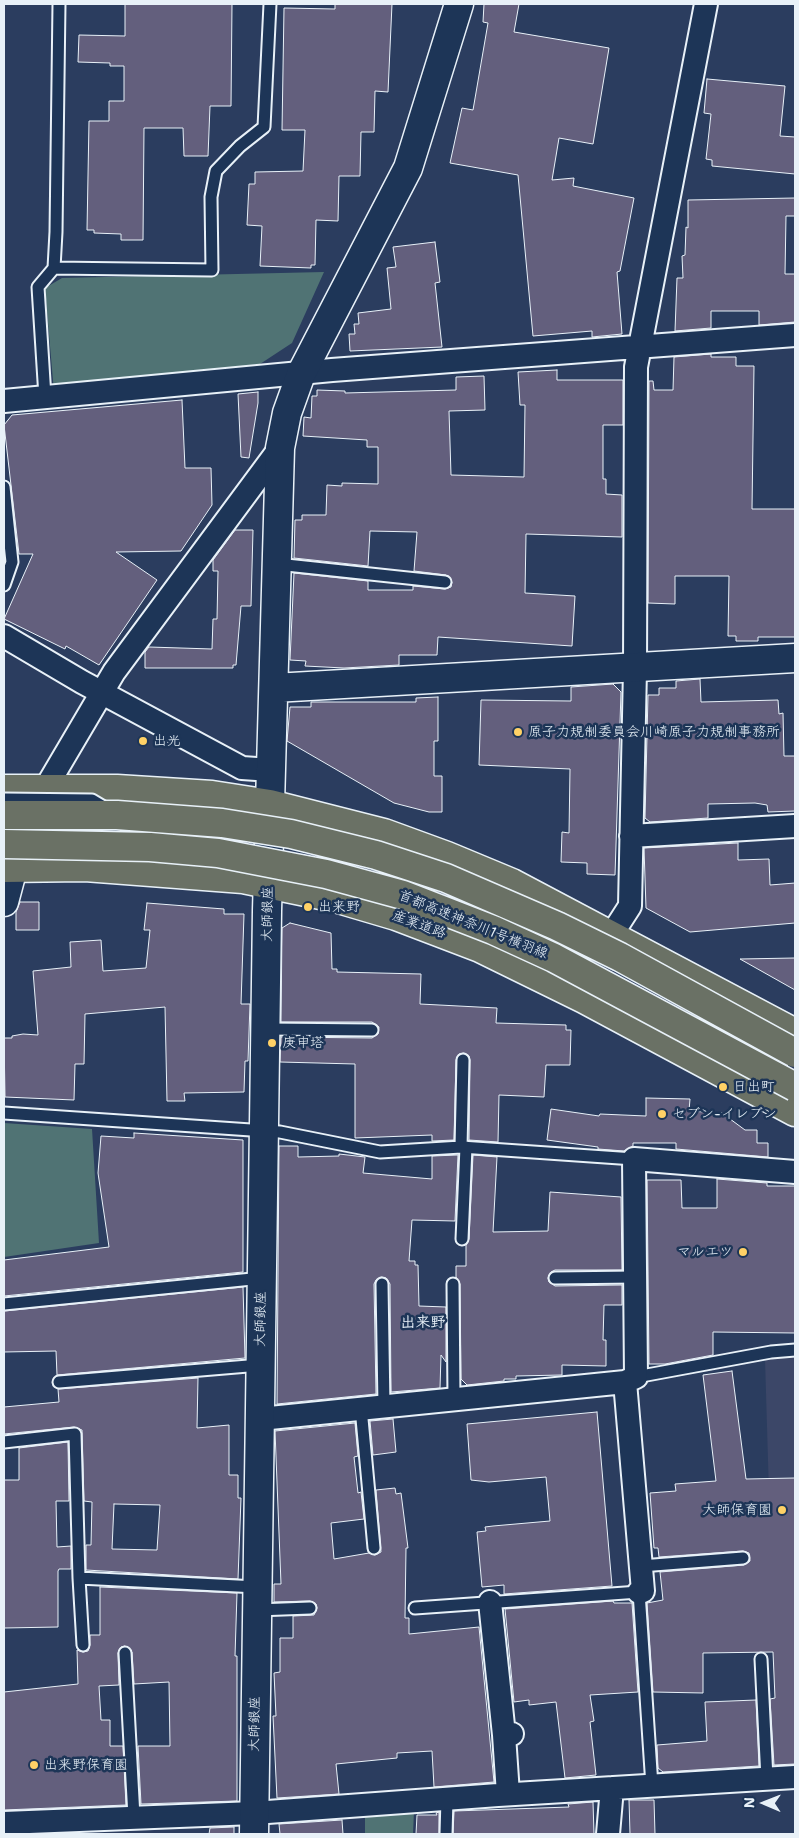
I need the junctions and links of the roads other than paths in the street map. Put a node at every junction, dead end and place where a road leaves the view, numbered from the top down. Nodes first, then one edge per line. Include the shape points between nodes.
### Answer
1 (60, 4) edge
2 (270, 4) edge
3 (459, 4) edge
4 (706, 4) edge
5 (54, 268) junction
6 (795, 336) edge
7 (640, 347) junction
8 (300, 374) junction
9 (45, 397) junction
10 (4, 401) edge
11 (280, 448) junction
12 (4, 487) edge
13 (4, 500) edge
14 (277, 564) junction
15 (445, 582) dead end
16 (4, 584) edge
17 (4, 636) edge
18 (795, 658) edge
19 (634, 669) junction
20 (274, 688) junction
21 (102, 692) junction
22 (271, 770) junction
23 (4, 789) edge
24 (44, 789) junction
25 (4, 799) edge
26 (270, 804) junction
27 (4, 815) edge
28 (116, 815) junction
29 (795, 826) edge
30 (631, 836) junction
31 (6, 859) edge
32 (268, 883) junction
33 (4, 902) edge
34 (612, 934) junction
35 (266, 1029) junction
36 (372, 1030) dead end
37 (795, 1033) edge
38 (795, 1053) edge
39 (463, 1060) dead end
40 (795, 1087) edge
41 (795, 1112) edge
42 (4, 1113) edge
43 (264, 1131) junction
44 (463, 1147) junction
45 (634, 1160) junction
46 (795, 1172) edge
47 (462, 1240) dead end
48 (636, 1277) junction
49 (262, 1278) junction
50 (554, 1278) dead end
51 (382, 1284) dead end
52 (453, 1284) dead end
53 (4, 1304) edge
54 (795, 1350) edge
55 (260, 1365) junction
56 (631, 1380) junction
57 (60, 1382) dead end
58 (454, 1399) junction
59 (384, 1406) junction
60 (361, 1408) junction
61 (260, 1419) junction
62 (4, 1442) edge
63 (374, 1548) dead end
64 (743, 1558) dead end
65 (641, 1566) junction
66 (79, 1578) junction
67 (639, 1592) junction
68 (257, 1599) junction
69 (490, 1602) junction
70 (310, 1608) dead end
71 (415, 1608) dead end
72 (83, 1645) dead end
73 (124, 1653) dead end
74 (761, 1659) dead end
75 (795, 1778) edge
76 (767, 1779) junction
77 (652, 1786) junction
78 (612, 1788) junction
79 (508, 1794) junction
80 (447, 1799) junction
81 (134, 1817) junction
82 (4, 1823) edge
83 (254, 1824) edge
84 (446, 1834) edge
85 (608, 1834) edge

1 - 5 lane via 54,34
2 - 5 lane via 264,127 216,171 211,197 212,270
3 - 8 street, 大師銀座 via 408,168
4 - 7 street
5 - 9 lane via 38,287
6 - 7 street
7 - 8 street
7 - 19 street via 636,367
8 - 9 street
8 - 11 street, 大師銀座
9 - 10 street
11 - 14 street, 大師銀座
11 - 21 street
12 - 13 lane
13 - 16 lane via 12,562
14 - 15 lane
14 - 20 street, 大師銀座
17 - 21 street
18 - 19 street
19 - 20 street
19 - 30 street
20 - 22 street, 大師銀座
21 - 22 street via 242,768
21 - 24 street
22 - 26 street, 大師銀座
23 - 24 main road
24 - 26 main road via 117,789 212,795
24 - 31 street
25 - 28 lane, bridge via 92,800
26 - 32 street, 大師銀座
26 - 34 main road via 384,833 447,856 512,883
27 - 28 main road, bridge
28 - 38 main road, bridge via 222,823 291,834 376,855 446,878 620,957
29 - 30 street
30 - 34 street via 630,906
31 - 32 main road, 産業道路
31 - 33 street
31 - 40 main road, 首都高速神奈川1号横羽線, bridge via 100,846 186,850 326,874 402,895 493,930 554,958
32 - 35 street, 大師銀座
32 - 41 main road, 産業道路 via 396,916 480,948 584,999
34 - 37 main road
35 - 36 lane
35 - 43 street, 大師銀座
39 - 44 lane
42 - 43 lane
43 - 44 lane via 380,1152
43 - 49 street, 大師銀座
44 - 45 lane
44 - 47 lane
45 - 46 street
45 - 48 street
48 - 50 lane
48 - 56 street
49 - 53 lane
49 - 55 street, 大師銀座
51 - 59 lane
52 - 58 lane
54 - 56 lane
55 - 57 lane
55 - 61 street, 大師銀座
56 - 58 street
56 - 65 street via 638,1461
58 - 59 street
59 - 60 street
60 - 61 street
60 - 63 lane
61 - 68 street, 大師銀座
62 - 66 lane via 75,1434
64 - 65 lane
65 - 67 street via 643,1591
66 - 68 lane
66 - 72 lane
67 - 69 lane
67 - 77 lane
68 - 70 lane
68 - 83 street, 大師銀座
69 - 71 lane
69 - 79 street via 508,1735
73 - 81 lane
74 - 76 lane
75 - 76 street
76 - 77 street
77 - 78 street
78 - 79 street
78 - 85 street
79 - 80 street
80 - 83 street
80 - 84 lane
81 - 82 street
81 - 83 street

